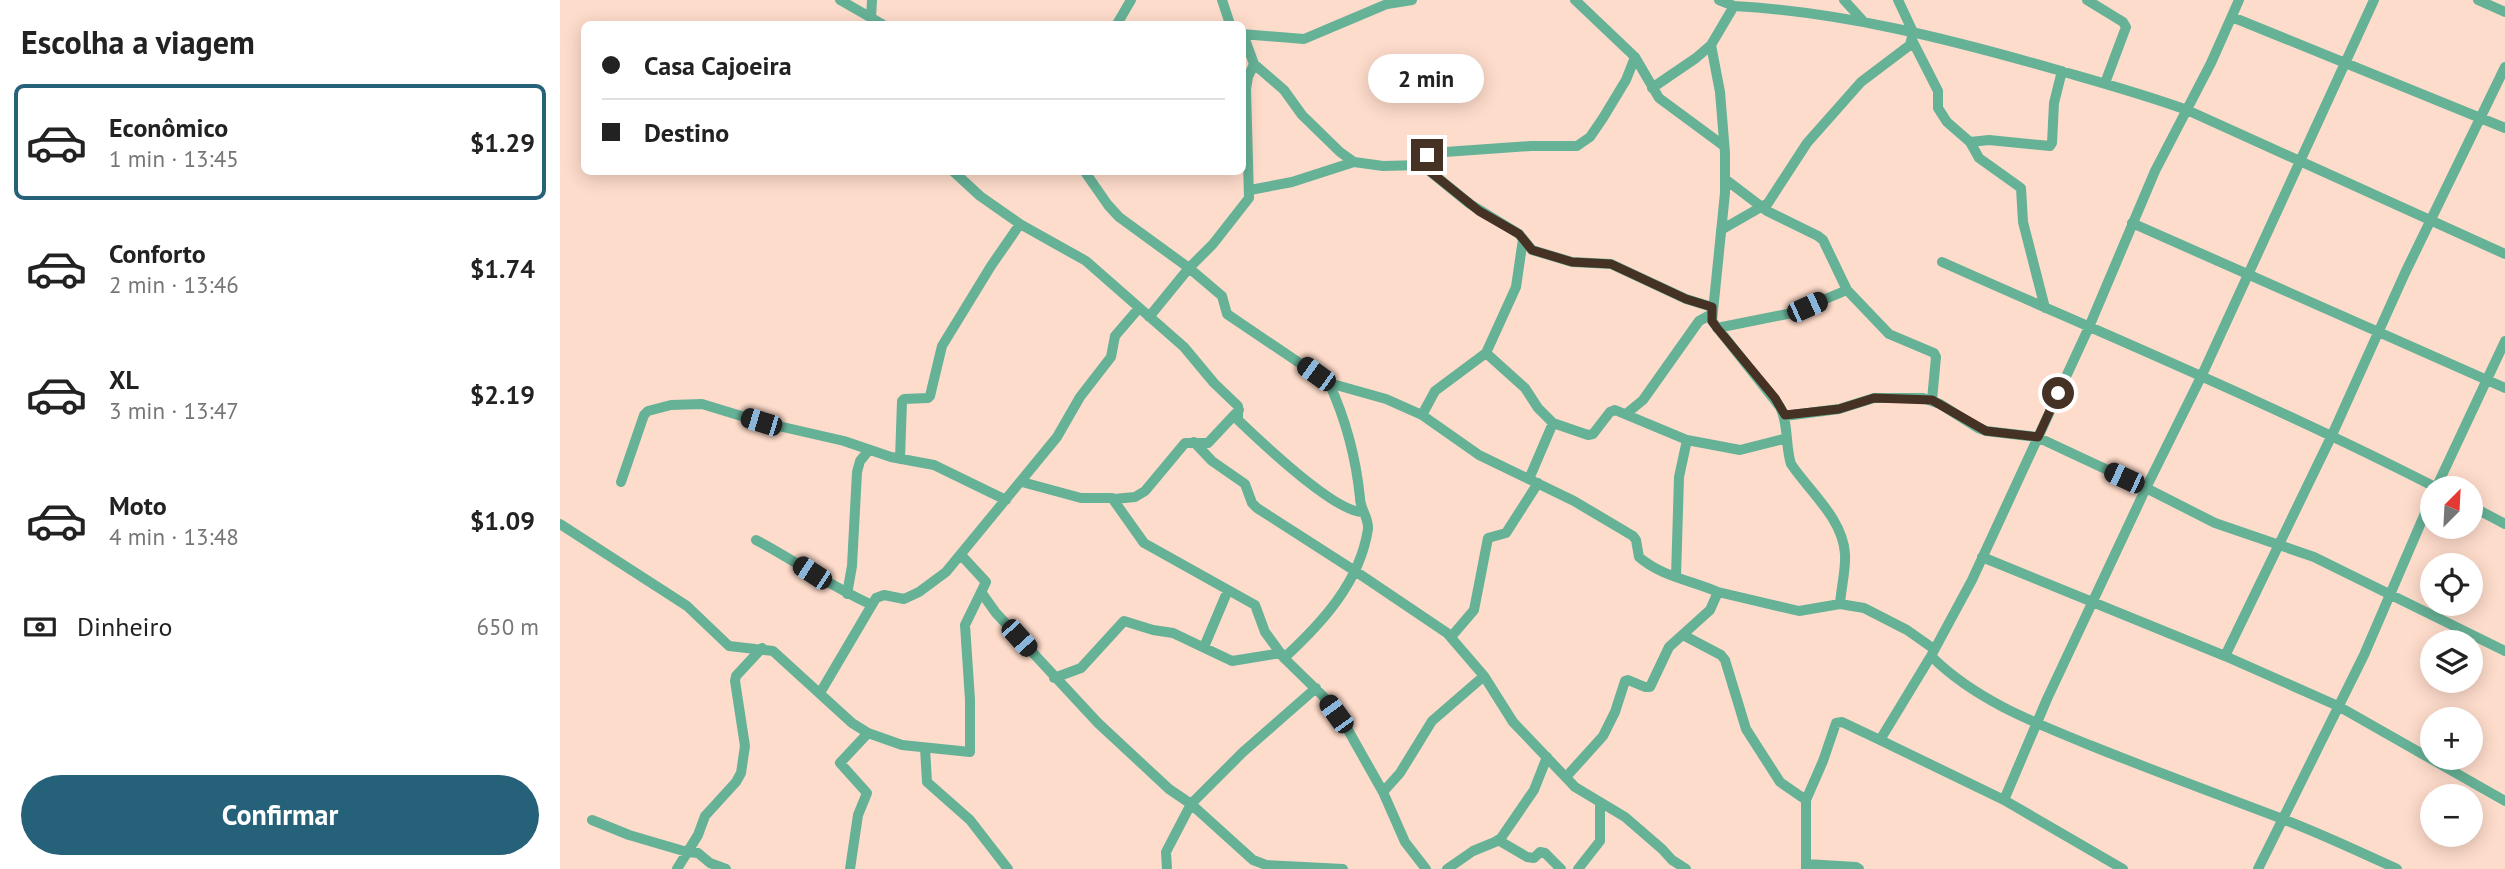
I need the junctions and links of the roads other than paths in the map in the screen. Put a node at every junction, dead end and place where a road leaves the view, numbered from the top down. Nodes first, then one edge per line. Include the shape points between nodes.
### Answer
1 (840, 0) edge
2 (872, 0) edge
3 (1130, 0) edge
4 (1222, 0) edge
5 (1412, 0) edge
6 (1575, 0) edge
7 (1718, 0) edge
8 (1844, 0) edge
9 (1898, 0) edge
10 (2087, 0) edge
11 (2239, 0) edge
12 (2374, 0) edge
13 (2478, 0) edge
14 (1734, 6) junction
15 (2505, 12) edge
16 (2232, 17) junction
17 (871, 18) junction
18 (876, 21) edge
19 (1119, 21) edge
20 (1229, 21) edge
21 (1864, 22) junction
22 (1246, 34) edge
23 (1912, 36) junction
24 (1246, 42) edge
25 (1711, 45) junction
26 (1635, 57) junction
27 (1254, 64) junction
28 (2345, 64) junction
29 (2505, 67) edge
30 (2062, 71) junction
31 (2105, 83) junction
32 (1652, 88) junction
33 (2187, 110) junction
34 (2481, 119) junction
35 (2505, 128) edge
36 (1970, 142) junction
37 (1724, 146) junction
38 (1354, 162) junction
39 (2301, 164) junction
40 (1422, 165) junction
41 (957, 175) edge
42 (1086, 175) edge
43 (1725, 179) junction
44 (1250, 190) junction
45 (1762, 206) junction
46 (2431, 221) junction
47 (2132, 223) junction
48 (1020, 224) junction
49 (1721, 230) junction
50 (1524, 238) junction
51 (2505, 254) edge
52 (1942, 262) dead end
53 (1189, 268) junction
54 (2248, 273) junction
55 (1847, 290) junction
56 (1139, 308) junction
57 (2045, 308) junction
58 (1712, 310) junction
59 (1149, 317) junction
60 (2089, 327) junction
61 (1717, 328) junction
62 (2378, 333) junction
63 (2505, 341) edge
64 (1486, 354) junction
65 (2202, 375) junction
66 (2486, 380) junction
67 (1329, 383) junction
68 (1342, 386) junction
69 (2505, 388) edge
70 (1336, 398) junction
71 (1932, 400) junction
72 (1239, 410) junction
73 (1626, 414) junction
74 (1422, 415) junction
75 (1785, 415) junction
76 (1553, 423) junction
77 (2332, 435) junction
78 (2038, 437) junction
79 (1787, 438) junction
80 (1687, 440) junction
81 (1194, 442) junction
82 (869, 450) junction
83 (900, 459) junction
84 (2442, 476) edge
85 (2420, 479) edge
86 (1533, 481) junction
87 (621, 482) dead end
88 (1021, 482) junction
89 (2146, 488) junction
90 (1114, 499) junction
91 (1006, 500) junction
92 (1363, 512) junction
93 (2483, 512) edge
94 (560, 524) edge
95 (2505, 524) edge
96 (2420, 525) edge
97 (756, 540) dead end
98 (2280, 544) junction
99 (961, 555) junction
100 (1982, 557) junction
101 (1355, 571) junction
102 (1676, 578) junction
103 (1228, 590) junction
104 (981, 592) junction
105 (1718, 593) junction
106 (847, 594) junction
107 (2391, 594) junction
108 (2092, 602) junction
109 (1840, 604) junction
110 (872, 605) junction
111 (974, 606) junction
112 (996, 613) junction
113 (1683, 635) junction
114 (1451, 637) junction
115 (1204, 647) junction
116 (762, 648) junction
117 (2505, 651) edge
118 (1933, 652) junction
119 (1282, 655) junction
120 (2225, 656) junction
121 (1485, 676) junction
122 (1054, 678) junction
123 (1316, 688) junction
124 (820, 693) junction
125 (2338, 706) junction
126 (2038, 724) junction
127 (868, 733) junction
128 (1880, 740) junction
129 (925, 748) junction
130 (1548, 757) junction
131 (1566, 777) junction
132 (1383, 792) junction
133 (1806, 800) junction
134 (2004, 800) junction
135 (2505, 801) edge
136 (1600, 802) junction
137 (1191, 804) junction
138 (2281, 818) junction
139 (592, 820) dead end
140 (1498, 840) junction
141 (692, 853) junction
142 (1806, 867) edge
143 (677, 869) edge
144 (726, 869) edge
145 (850, 869) edge
146 (1008, 869) edge
147 (1167, 869) edge
148 (1343, 869) edge
149 (1426, 869) edge
150 (1447, 869) edge
151 (1561, 869) edge
152 (1578, 869) edge
153 (1686, 869) edge
154 (1859, 869) edge
155 (2123, 869) edge
156 (2258, 869) edge
157 (2397, 869) edge

1 - 17 street
2 - 17 street
3 - 19 street
4 - 20 street
5 - 22 street via 1387,4 1304,39
6 - 26 street
7 - 14 street
8 - 21 street
9 - 23 street
10 - 31 street via 2126,27
11 - 16 street
12 - 28 street
13 - 15 street
14 - 21 street
14 - 25 street
16 - 28 street
16 - 33 street
17 - 18 street
21 - 23 street
23 - 30 street via 1996,51
23 - 36 street via 1938,91 1938,108
23 - 45 street via 1896,57 1861,82 1807,143
24 - 27 street
25 - 32 street
25 - 37 street
26 - 32 street
26 - 40 street via 1603,118 1577,146 1431,152
27 - 38 street
27 - 44 street via 1246,89
28 - 34 street
28 - 39 street
29 - 34 street
30 - 31 street
30 - 36 street via 2050,146
31 - 33 street
32 - 37 street
33 - 39 street
33 - 47 street
34 - 35 street
34 - 46 street
36 - 57 street via 1979,158 2021,188 2023,222
37 - 43 street
38 - 40 street
38 - 44 street
39 - 46 street
39 - 54 street
40 - 50 street via 1470,204
41 - 48 street
42 - 53 street via 1119,217
43 - 45 street
43 - 49 street
44 - 53 street via 1247,202
45 - 49 street
45 - 55 street via 1823,240
46 - 51 street
46 - 62 street
47 - 54 street
47 - 60 street
48 - 56 street via 1086,261
48 - 83 street via 942,346 930,396 902,401
49 - 58 street
50 - 58 street via 1532,250 1572,262 1611,264
50 - 64 street via 1516,287
52 - 57 street
53 - 59 street
53 - 67 street via 1222,296 1227,314
54 - 62 street
54 - 65 street
55 - 61 street via 1792,313
55 - 71 street via 1889,334 1934,354
56 - 59 street
56 - 88 street via 1115,336 1111,357 1101,372
57 - 60 street
58 - 61 street
58 - 73 street via 1699,321 1643,400
59 - 72 street via 1184,347
60 - 65 street
60 - 78 street
61 - 75 street
62 - 66 street
62 - 77 street
63 - 66 street
64 - 74 street via 1435,391
64 - 76 street via 1525,388
65 - 77 street
65 - 89 street
66 - 69 street
66 - 84 street
67 - 68 street
67 - 70 street
68 - 70 street
68 - 74 street
70 - 92 street via 1357,464
71 - 75 street via 1874,398 1839,409
71 - 78 street via 1986,431
72 - 81 street via 1208,443
72 - 92 street via 1238,420 1284,463 1352,511
73 - 76 street via 1613,410 1590,435
73 - 80 street
74 - 86 street via 1479,455
75 - 79 street
76 - 86 street
77 - 85 street
77 - 98 street
78 - 89 street
78 - 100 street
79 - 80 street via 1740,450
79 - 109 street via 1791,464 1842,537 1845,555
80 - 102 street via 1679,477
81 - 90 street via 1185,443 1139,495
81 - 101 street via 1245,484 1257,508
82 - 83 street
82 - 87 street via 702,404 671,405 643,415
82 - 106 street via 858,472
83 - 91 street via 934,466
86 - 102 street via 1633,536 1639,557
86 - 114 street via 1506,533 1488,538 1475,607
88 - 90 street via 1081,498
88 - 91 street
89 - 98 street via 2215,523
89 - 108 street
90 - 103 street via 1144,543
91 - 99 street
92 - 101 street via 1368,527
93 - 95 street
94 - 116 street via 687,606 729,646
96 - 107 street
97 - 106 street
98 - 107 street
98 - 120 street
99 - 104 street via 985,579
99 - 110 street via 938,580 919,592 900,599 880,595
100 - 108 street
100 - 118 street
101 - 114 street
101 - 119 street via 1325,617
102 - 105 street
103 - 115 street
103 - 119 street via 1255,605 1265,632
104 - 111 street
104 - 112 street
105 - 109 street via 1799,611
105 - 113 street via 1710,610
106 - 110 street
107 - 117 street
107 - 125 street
108 - 120 street
108 - 126 street
109 - 118 street via 1890,619
110 - 124 street
111 - 112 street
111 - 129 street via 965,625 971,751
112 - 122 street
113 - 131 street via 1669,647 1650,687 1625,681 1602,736
113 - 133 street via 1725,660 1746,729 1780,782
114 - 121 street
115 - 119 street via 1232,661
115 - 122 street via 1173,633 1124,621 1081,667
116 - 124 street via 773,651
116 - 141 street via 735,681 745,746 741,774 705,816
118 - 126 street via 1947,671 1974,691
118 - 128 street
119 - 123 street
120 - 125 street
121 - 130 street via 1513,722
121 - 132 street via 1432,721
122 - 137 street via 1159,781
123 - 132 street via 1348,730
123 - 137 street
124 - 127 street
125 - 135 street
125 - 138 street
126 - 134 street
126 - 138 street
127 - 129 street
127 - 145 street via 840,763 867,793 858,814
128 - 133 street via 1836,723
128 - 134 street
129 - 146 street via 927,782 970,820
130 - 131 street
130 - 140 street via 1528,801
131 - 136 street via 1580,792
132 - 149 street via 1405,842
133 - 142 street
134 - 155 street
136 - 152 street via 1600,841
136 - 153 street via 1625,817
137 - 147 street via 1166,852
137 - 148 street via 1260,863
138 - 156 street
138 - 157 street
139 - 141 street
140 - 150 street
140 - 151 street via 1531,858 1545,852
141 - 143 street
141 - 144 street
142 - 154 street

